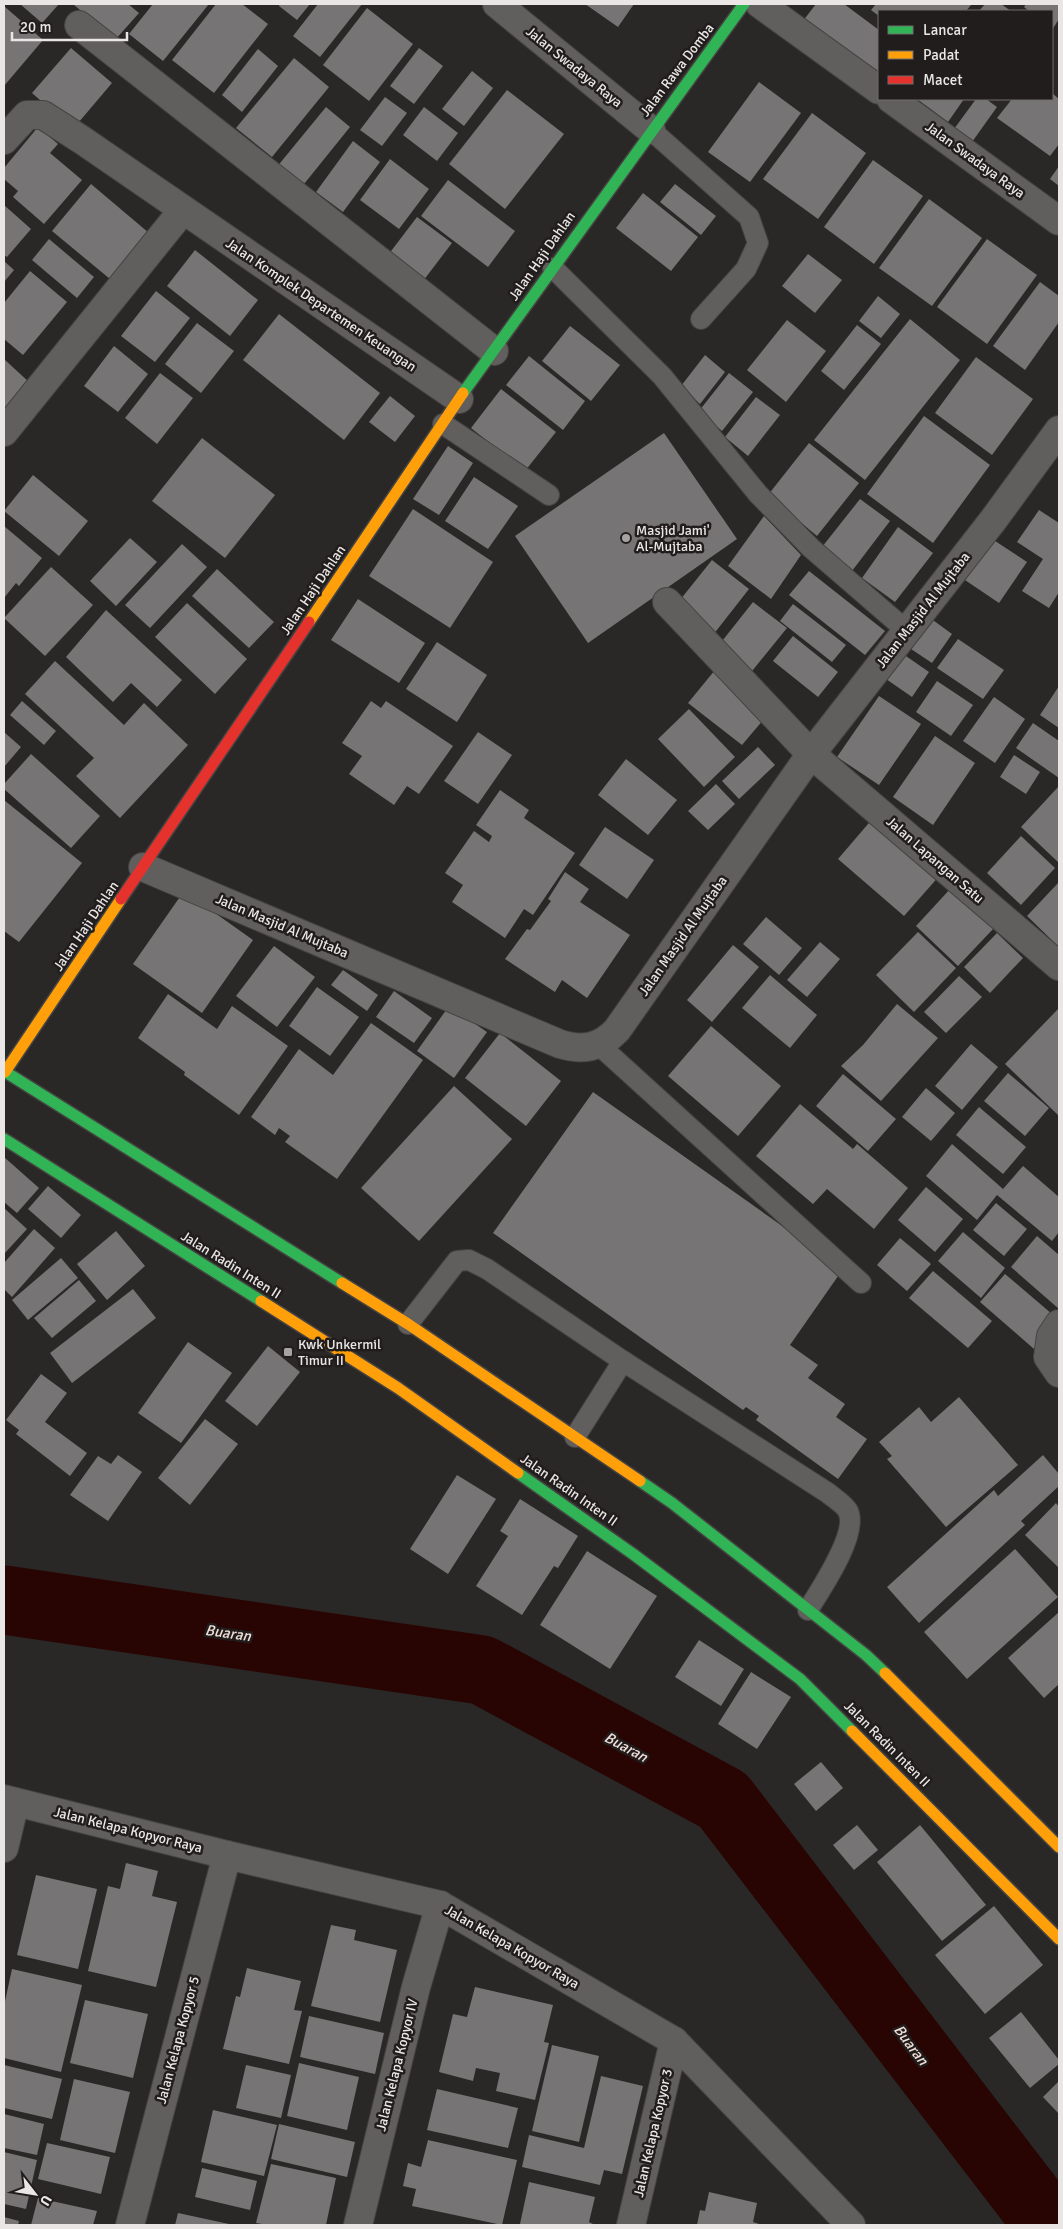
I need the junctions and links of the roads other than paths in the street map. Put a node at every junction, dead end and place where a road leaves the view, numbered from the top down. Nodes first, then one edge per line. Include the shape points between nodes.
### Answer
1 (497, 4) edge
2 (744, 4) edge
3 (760, 4) edge
4 (79, 25) dead end
5 (878, 89) edge
6 (892, 100) edge
7 (651, 130) junction
8 (4, 140) edge
9 (183, 210) junction
10 (1059, 222) edge
11 (553, 268) junction
12 (701, 318) dead end
13 (494, 351) junction
14 (460, 399) junction
15 (443, 424) junction
16 (1059, 430) edge
17 (4, 432) edge
18 (549, 495) dead end
19 (667, 602) dead end
20 (907, 631) junction
21 (811, 754) junction
22 (143, 867) junction
23 (1059, 966) edge
24 (599, 1045) junction
25 (4, 1072) edge
26 (4, 1139) edge
27 (861, 1283) dead end
28 (408, 1324) junction
29 (1059, 1324) edge
30 (623, 1361) junction
31 (1059, 1373) edge
32 (575, 1437) junction
33 (808, 1610) junction
34 (10, 1800) edge
35 (1059, 1846) edge
36 (4, 1848) edge
37 (227, 1855) junction
38 (440, 1905) junction
39 (1059, 1939) edge
40 (674, 2041) junction
41 (130, 2225) edge
42 (358, 2225) edge
43 (631, 2225) edge
44 (851, 2225) edge

1 - 7 street, Jalan Swadaya Raya
2 - 7 main road, Jalan Rawa Domba
3 - 5 street
4 - 13 street
6 - 10 street, Jalan Swadaya Raya
7 - 11 main road, Jalan Haji Dahlan
7 - 12 lane via 749,217 758,243 746,269
8 - 9 street, Jalan Komplek Departemen Keuangan via 27,114 43,115
9 - 14 street, Jalan Komplek Departemen Keuangan
9 - 17 street
11 - 13 main road, Jalan Haji Dahlan
11 - 20 lane via 662,376 758,494 784,521
13 - 14 main road, Jalan Haji Dahlan
14 - 15 main road, Jalan Haji Dahlan
15 - 18 lane
15 - 22 main road, Jalan Haji Dahlan
16 - 20 street, Jalan Masjid Al Mujtaba
19 - 21 street, Jalan Lapangan Satu
20 - 21 street, Jalan Masjid Al Mujtaba
21 - 23 street, Jalan Lapangan Satu
21 - 24 street, Jalan Masjid Al Mujtaba via 617,1030
22 - 24 street, Jalan Masjid Al Mujtaba via 560,1044 585,1049
22 - 25 main road, Jalan Haji Dahlan
24 - 27 lane
25 - 28 main road
26 - 39 main road, Jalan Radin Inten II via 398,1388 633,1554 792,1673
28 - 30 lane via 456,1261 469,1260
28 - 32 main road
29 - 31 street via 1051,1336 1048,1357
30 - 32 lane
30 - 33 lane via 828,1493 848,1511 851,1526 836,1562
32 - 33 main road via 672,1503
33 - 35 main road via 866,1655
34 - 36 street
34 - 37 street, Jalan Kelapa Kopyor Raya
37 - 38 street, Jalan Kelapa Kopyor Raya
37 - 41 street, Jalan Kelapa Kopyor 5
38 - 40 street, Jalan Kelapa Kopyor Raya
38 - 42 street, Jalan Kelapa Kopyor IV via 416,1987
40 - 43 street, Jalan Kelapa Kopyor 3
40 - 44 street, Jalan Kelapa Kopyor Raya

